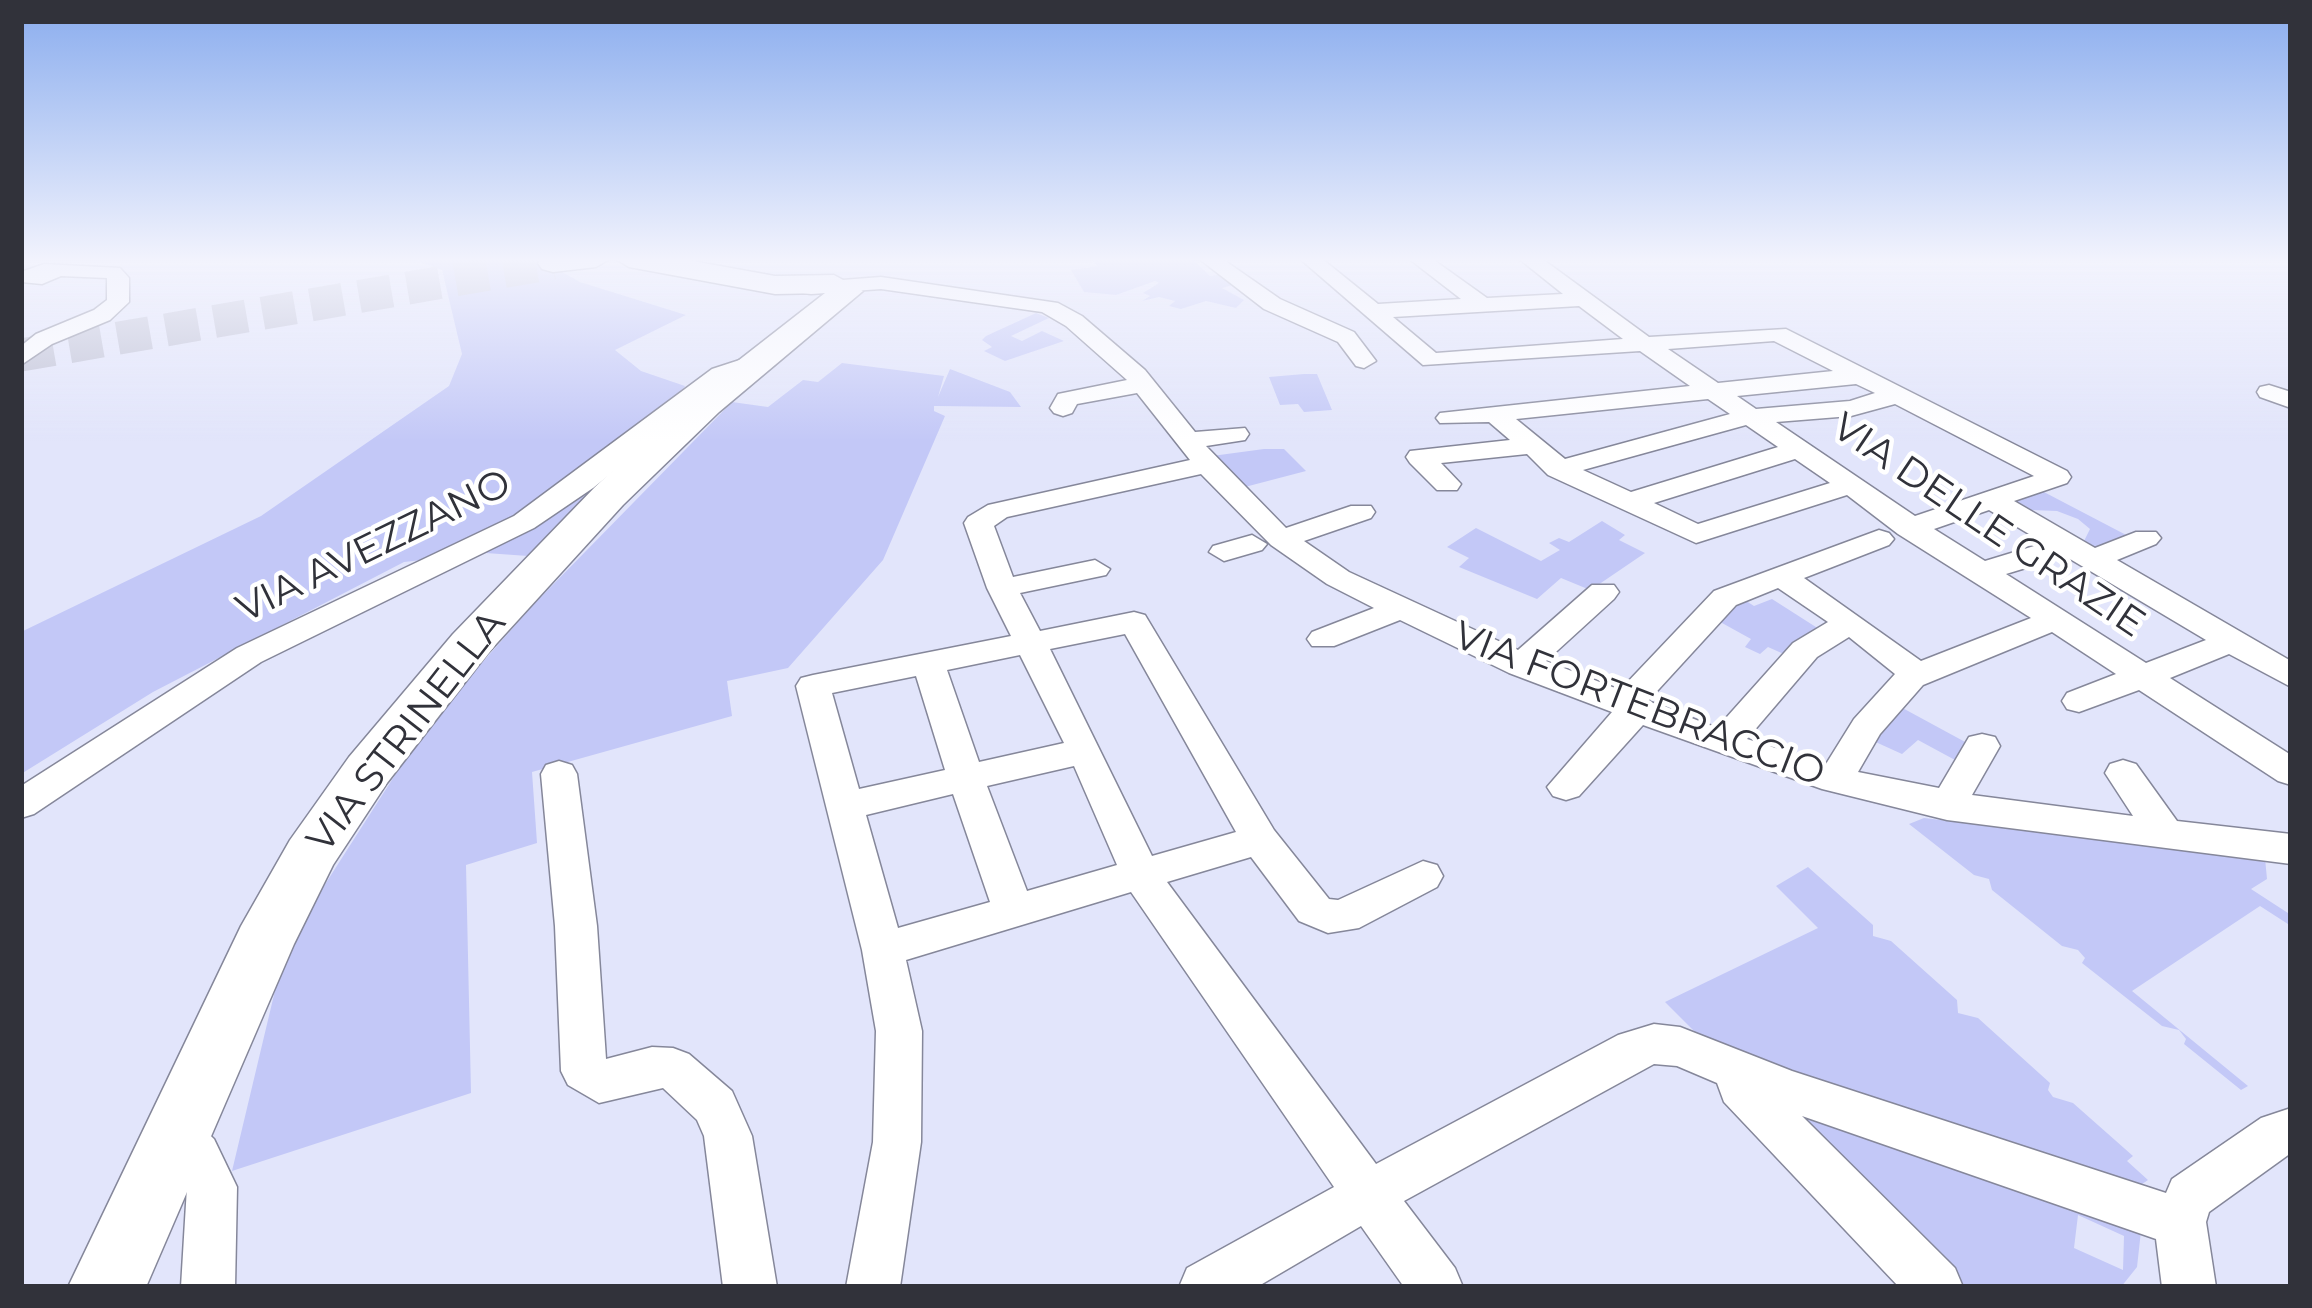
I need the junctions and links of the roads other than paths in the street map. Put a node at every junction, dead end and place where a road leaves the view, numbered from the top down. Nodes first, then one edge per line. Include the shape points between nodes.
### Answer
1 (89, 319) edge
2 (800, 319) edge
3 (813, 319) edge
4 (1064, 319) edge
5 (1306, 319) edge
6 (1386, 319) edge
7 (1459, 319) edge
8 (1609, 319) edge
9 (1642, 344) junction
10 (777, 346) junction
11 (22, 351) edge
12 (1502, 354) junction
13 (1364, 361) dead end
14 (1860, 375) junction
15 (1145, 384) junction
16 (1718, 391) junction
17 (1901, 394) junction
18 (1063, 408) dead end
19 (1495, 414) junction
20 (1754, 416) junction
21 (1449, 418) dead end
22 (1236, 434) dead end
23 (1531, 446) junction
24 (1800, 448) junction
25 (1199, 452) junction
26 (1557, 467) junction
27 (1447, 484) dead end
28 (1852, 485) junction
29 (1991, 499) junction
30 (1626, 503) junction
31 (1361, 512) dead end
32 (1900, 532) junction
33 (2146, 538) dead end
34 (1262, 542) junction
35 (2081, 552) junction
36 (1095, 569) dead end
37 (1980, 572) junction
38 (1779, 574) junction
39 (1002, 588) junction
40 (1603, 592) dead end
41 (1398, 610) junction
42 (2055, 620) junction
43 (1850, 622) junction
44 (1323, 639) dead end
45 (2232, 640) junction
46 (1029, 643) junction
47 (928, 663) junction
48 (1521, 664) junction
49 (1916, 674) junction
50 (2144, 676) junction
51 (2291, 676) edge
52 (2079, 701) dead end
53 (1630, 709) junction
54 (1723, 744) junction
55 (1982, 746) dead end
56 (1086, 751) junction
57 (2291, 772) edge
58 (2123, 773) dead end
59 (559, 774) dead end
60 (966, 778) junction
61 (1835, 780) junction
62 (1566, 787) dead end
63 (21, 804) edge
64 (1947, 806) junction
65 (842, 807) junction
66 (2164, 834) junction
67 (1260, 840) junction
68 (2291, 849) edge
69 (1141, 874) junction
70 (1424, 876) dead end
71 (1014, 911) junction
72 (884, 950) junction
73 (1737, 1070) junction
74 (2291, 1130) edge
75 (176, 1135) junction
76 (1369, 1193) junction
77 (2180, 1222) junction
78 (107, 1287) edge
79 (208, 1287) edge
80 (750, 1287) edge
81 (873, 1287) edge
82 (1206, 1287) edge
83 (1436, 1287) edge
84 (1936, 1287) edge
85 (2189, 1287) edge

1 - 11 street
2 - 10 main road
3 - 10 main road, VIA STRINELLA
4 - 15 street, VIA FORTEBRACCIO
5 - 13 street via 1344,336
6 - 12 street via 1431,360
7 - 12 street
8 - 9 street, VIA DELLE GRAZIE
9 - 12 street
9 - 14 street via 1778,334
9 - 16 street, VIA DELLE GRAZIE
10 - 63 street, VIA AVEZZANO via 720,374 524,522 249,656
10 - 75 main road, VIA STRINELLA via 553,553 368,770 298,877
14 - 16 street
14 - 17 street
15 - 18 street via 1067,399
15 - 25 street, VIA FORTEBRACCIO
16 - 19 street
16 - 20 street, VIA DELLE GRAZIE
17 - 20 street via 1851,408
17 - 29 street via 2057,477
19 - 21 street
19 - 23 street
20 - 24 street, VIA DELLE GRAZIE
20 - 26 street
22 - 25 street
23 - 26 street
23 - 27 street via 1419,457
24 - 28 street, VIA DELLE GRAZIE
24 - 30 street
25 - 34 street, VIA FORTEBRACCIO
25 - 39 street via 978,523
26 - 30 street
28 - 30 street via 1711,532 1693,533
28 - 32 street, VIA DELLE GRAZIE
29 - 32 street
29 - 35 street
31 - 34 street
32 - 37 street, VIA DELLE GRAZIE
32 - 38 street
33 - 35 street
34 - 41 street, VIA FORTEBRACCIO
35 - 37 street
35 - 45 street
36 - 39 street
37 - 42 street, VIA DELLE GRAZIE
38 - 43 street
38 - 53 street via 1712,609
39 - 46 street
40 - 48 street
41 - 44 street
41 - 48 street, VIA FORTEBRACCIO
42 - 49 street
42 - 50 street, VIA DELLE GRAZIE
43 - 49 street
43 - 54 street via 1805,650
45 - 50 street
45 - 51 street
46 - 47 street
46 - 56 street
46 - 67 street via 1134,622
47 - 60 street
47 - 65 street via 813,686
48 - 53 street, VIA FORTEBRACCIO
49 - 61 street via 1866,727
50 - 52 street
50 - 57 street, VIA DELLE GRAZIE
53 - 54 street, VIA FORTEBRACCIO
53 - 62 street
54 - 61 street, VIA FORTEBRACCIO
55 - 64 street
56 - 60 street
56 - 69 street
58 - 66 street
59 - 80 street via 582,1065 599,1082 673,1068 715,1106 728,1136
60 - 65 street
60 - 71 street
61 - 64 street, VIA FORTEBRACCIO
64 - 66 street, VIA FORTEBRACCIO
65 - 72 street
66 - 68 street, VIA FORTEBRACCIO
67 - 69 street
67 - 70 street via 1311,907 1328,917
69 - 71 street
69 - 76 street
71 - 72 street
72 - 81 street via 901,1084
73 - 76 street via 1680,1047 1634,1049
73 - 77 street
73 - 84 street via 1741,1087
74 - 77 street via 2190,1196
75 - 78 main road, VIA STRINELLA
75 - 79 street via 212,1187
76 - 82 street
76 - 83 street
77 - 85 street

